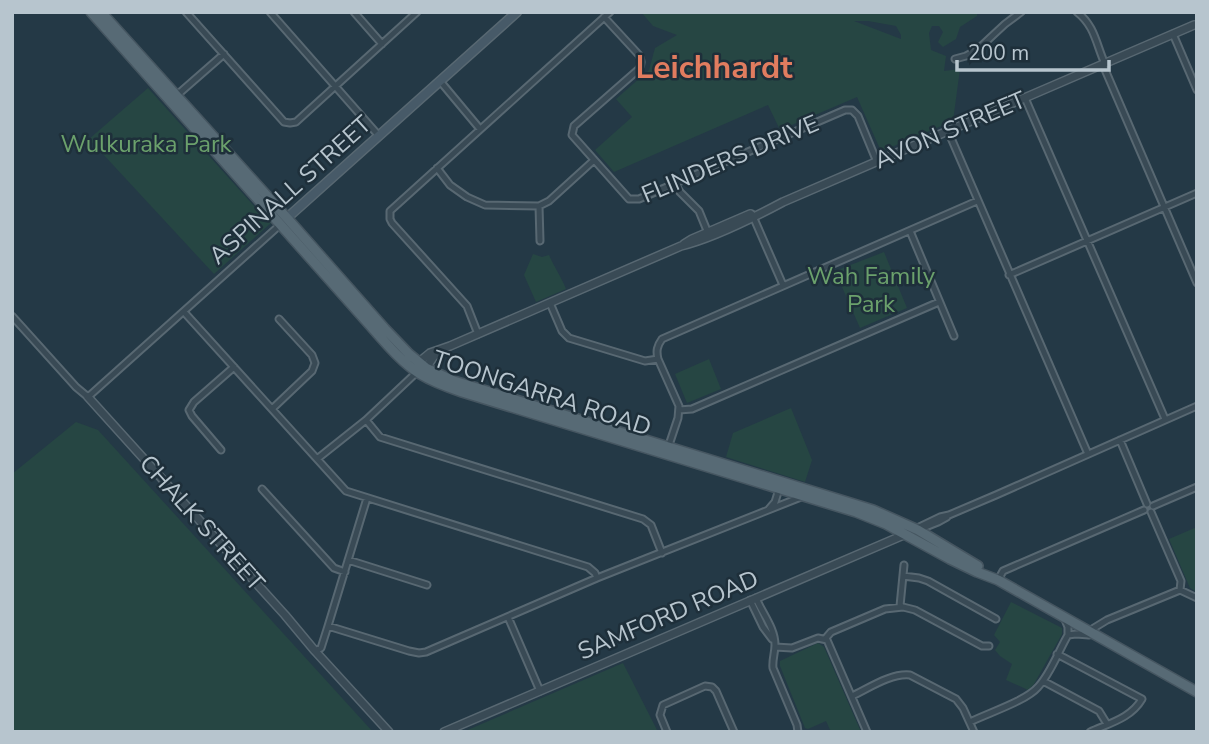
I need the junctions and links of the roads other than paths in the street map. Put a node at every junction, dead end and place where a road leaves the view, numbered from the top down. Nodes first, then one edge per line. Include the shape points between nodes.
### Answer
1 (91, 12) edge
2 (101, 12) edge
3 (186, 12) edge
4 (270, 12) edge
5 (354, 12) edge
6 (417, 12) edge
7 (517, 12) edge
8 (610, 12) edge
9 (1021, 12) edge
10 (1077, 12) edge
11 (604, 17) junction
12 (1194, 25) dead end
13 (1173, 34) junction
14 (382, 44) junction
15 (224, 54) junction
16 (955, 59) dead end
17 (1104, 64) junction
18 (440, 81) junction
19 (336, 86) junction
20 (1197, 90) edge
21 (176, 96) junction
22 (1025, 98) junction
23 (480, 129) junction
24 (948, 131) junction
25 (379, 136) junction
26 (593, 161) junction
27 (877, 162) junction
28 (437, 168) junction
29 (676, 184) junction
30 (1197, 193) edge
31 (977, 201) junction
32 (539, 206) junction
33 (1164, 208) junction
34 (753, 215) junction
35 (284, 221) junction
36 (910, 231) junction
37 (709, 234) junction
38 (540, 241) dead end
39 (1087, 241) junction
40 (1009, 275) junction
41 (1197, 283) edge
42 (783, 285) junction
43 (939, 302) junction
44 (550, 303) junction
45 (184, 312) junction
46 (12, 316) edge
47 (279, 319) dead end
48 (478, 334) junction
49 (954, 336) dead end
50 (659, 359) junction
51 (234, 367) junction
52 (421, 367) junction
53 (88, 397) junction
54 (1197, 406) edge
55 (272, 409) junction
56 (680, 410) junction
57 (1165, 419) junction
58 (366, 420) junction
59 (1120, 440) junction
60 (221, 450) dead end
61 (668, 451) junction
62 (1088, 454) junction
63 (317, 459) junction
64 (1197, 487) edge
65 (783, 488) junction
66 (262, 489) dead end
67 (804, 496) junction
68 (367, 498) junction
69 (779, 506) junction
70 (1149, 508) junction
71 (769, 509) junction
72 (949, 515) junction
73 (938, 522) junction
74 (886, 524) junction
75 (913, 531) junction
76 (937, 541) junction
77 (883, 544) junction
78 (662, 553) junction
79 (348, 560) junction
80 (904, 565) dead end
81 (345, 572) junction
82 (903, 576) junction
83 (597, 578) junction
84 (994, 578) junction
85 (427, 585) dead end
86 (1180, 590) junction
87 (1197, 598) edge
88 (753, 599) junction
89 (900, 606) junction
90 (508, 617) junction
91 (1064, 617) junction
92 (996, 619) dead end
93 (1101, 625) junction
94 (328, 626) junction
95 (1091, 632) junction
96 (1068, 635) junction
97 (1102, 638) junction
98 (825, 639) junction
99 (775, 644) junction
100 (989, 646) dead end
101 (315, 651) junction
102 (1057, 654) junction
103 (1145, 662) junction
104 (1043, 681) junction
105 (1197, 685) edge
106 (540, 691) junction
107 (1197, 692) edge
108 (852, 696) junction
109 (970, 722) junction
110 (1107, 724) junction
111 (390, 732) edge
112 (444, 732) edge
113 (667, 732) edge
114 (734, 732) edge
115 (798, 732) edge
116 (867, 732) edge
117 (974, 732) edge
118 (1090, 732) edge

1 - 35 main road, TOONGARRA ROAD
2 - 21 main road, TOONGARRA ROAD
3 - 15 street
4 - 19 street
5 - 14 street
6 - 14 street
7 - 18 main road, ASPINALL STREET
8 - 11 street
9 - 16 street via 978,50
10 - 17 street via 1091,27
11 - 23 street
11 - 26 street, FLINDERS DRIVE via 642,63 573,128 572,138
12 - 13 street, AVON STREET
13 - 17 street, AVON STREET
13 - 20 street
14 - 19 street
15 - 19 street via 290,123
15 - 21 street
17 - 22 street, AVON STREET
17 - 33 street
18 - 23 street
18 - 25 main road, ASPINALL STREET
19 - 25 street
21 - 35 main road, TOONGARRA ROAD
22 - 24 street, AVON STREET
22 - 39 street
23 - 28 street
24 - 27 street, AVON STREET
24 - 31 street
25 - 35 main road, ASPINALL STREET
26 - 29 street, FLINDERS DRIVE via 631,200
26 - 32 street
27 - 29 street, FLINDERS DRIVE via 858,116 845,110
27 - 34 street, AVON STREET
28 - 32 street via 450,185 485,205
28 - 48 street via 392,208 390,216 467,306
29 - 37 street via 699,211
30 - 33 street
31 - 36 street
31 - 40 street
32 - 38 street
33 - 39 street
33 - 41 street
34 - 37 street, AVON STREET
34 - 42 street
35 - 45 street, ASPINALL STREET
35 - 52 main road, TOONGARRA ROAD
36 - 42 street
36 - 43 street
37 - 44 street, AVON STREET
39 - 40 street
39 - 57 street
40 - 62 street
42 - 50 street via 662,339 656,352
43 - 49 street
43 - 56 street
44 - 48 street, AVON STREET
44 - 50 street via 569,338 645,360
45 - 51 street
45 - 53 street, ASPINALL STREET
46 - 53 street, CHALK STREET
47 - 55 street via 315,363 312,372
48 - 52 street, AVON STREET via 429,353
50 - 56 street
51 - 55 street
51 - 60 street via 189,410
52 - 58 street
52 - 61 main road, TOONGARRA ROAD
53 - 101 street, CHALK STREET
54 - 57 street, SAMFORD ROAD
55 - 63 street
56 - 61 street
57 - 59 street, SAMFORD ROAD
58 - 63 street
58 - 78 street via 380,438 643,519 651,525
59 - 62 street, SAMFORD ROAD
59 - 70 street
61 - 65 main road, TOONGARRA ROAD
62 - 72 street, SAMFORD ROAD
63 - 68 street via 346,491
64 - 70 street
65 - 67 main road, TOONGARRA ROAD
65 - 69 street
65 - 71 street
65 - 75 main road, TOONGARRA ROAD via 873,510
66 - 81 street via 334,568
67 - 69 street
67 - 74 main road, TOONGARRA ROAD
68 - 79 street
68 - 83 street via 588,567
69 - 71 street
70 - 84 street
70 - 86 street via 1181,581
71 - 78 street
72 - 73 street, SAMFORD ROAD
72 - 75 street, SAMFORD ROAD
73 - 75 street, SAMFORD ROAD
73 - 76 street
74 - 75 main road, TOONGARRA ROAD
74 - 77 street
75 - 76 main road, TOONGARRA ROAD
75 - 77 street, SAMFORD ROAD
75 - 84 main road, TOONGARRA ROAD via 959,563
76 - 84 main road, TOONGARRA ROAD
77 - 88 street, SAMFORD ROAD
78 - 83 street
79 - 81 street
79 - 85 street
80 - 82 street
81 - 94 street
82 - 89 street
82 - 92 street via 928,581
83 - 90 street
84 - 91 main road, TOONGARRA ROAD
86 - 87 street
86 - 93 street
88 - 99 street via 769,623
88 - 106 street, SAMFORD ROAD
89 - 98 street via 883,609
89 - 100 street
90 - 94 street via 419,653
90 - 106 street
91 - 95 main road, TOONGARRA ROAD
91 - 96 street
93 - 95 street
93 - 97 street
94 - 101 street via 321,648
95 - 96 street
95 - 97 main road, TOONGARRA ROAD
96 - 102 street
97 - 103 main road, TOONGARRA ROAD
98 - 99 street via 792,649
98 - 108 street
99 - 115 street via 773,668
101 - 111 street, CHALK STREET
102 - 104 street
102 - 110 street via 1142,699 1133,712
103 - 105 main road, TOONGARRA ROAD
103 - 107 main road, TOONGARRA ROAD
104 - 109 street via 1025,697
104 - 110 street via 1099,711
106 - 112 street, SAMFORD ROAD
108 - 109 street via 903,674 911,675 956,699
108 - 116 street
109 - 117 street
110 - 118 street
113 - 114 street via 660,715 663,705 708,686 716,691

